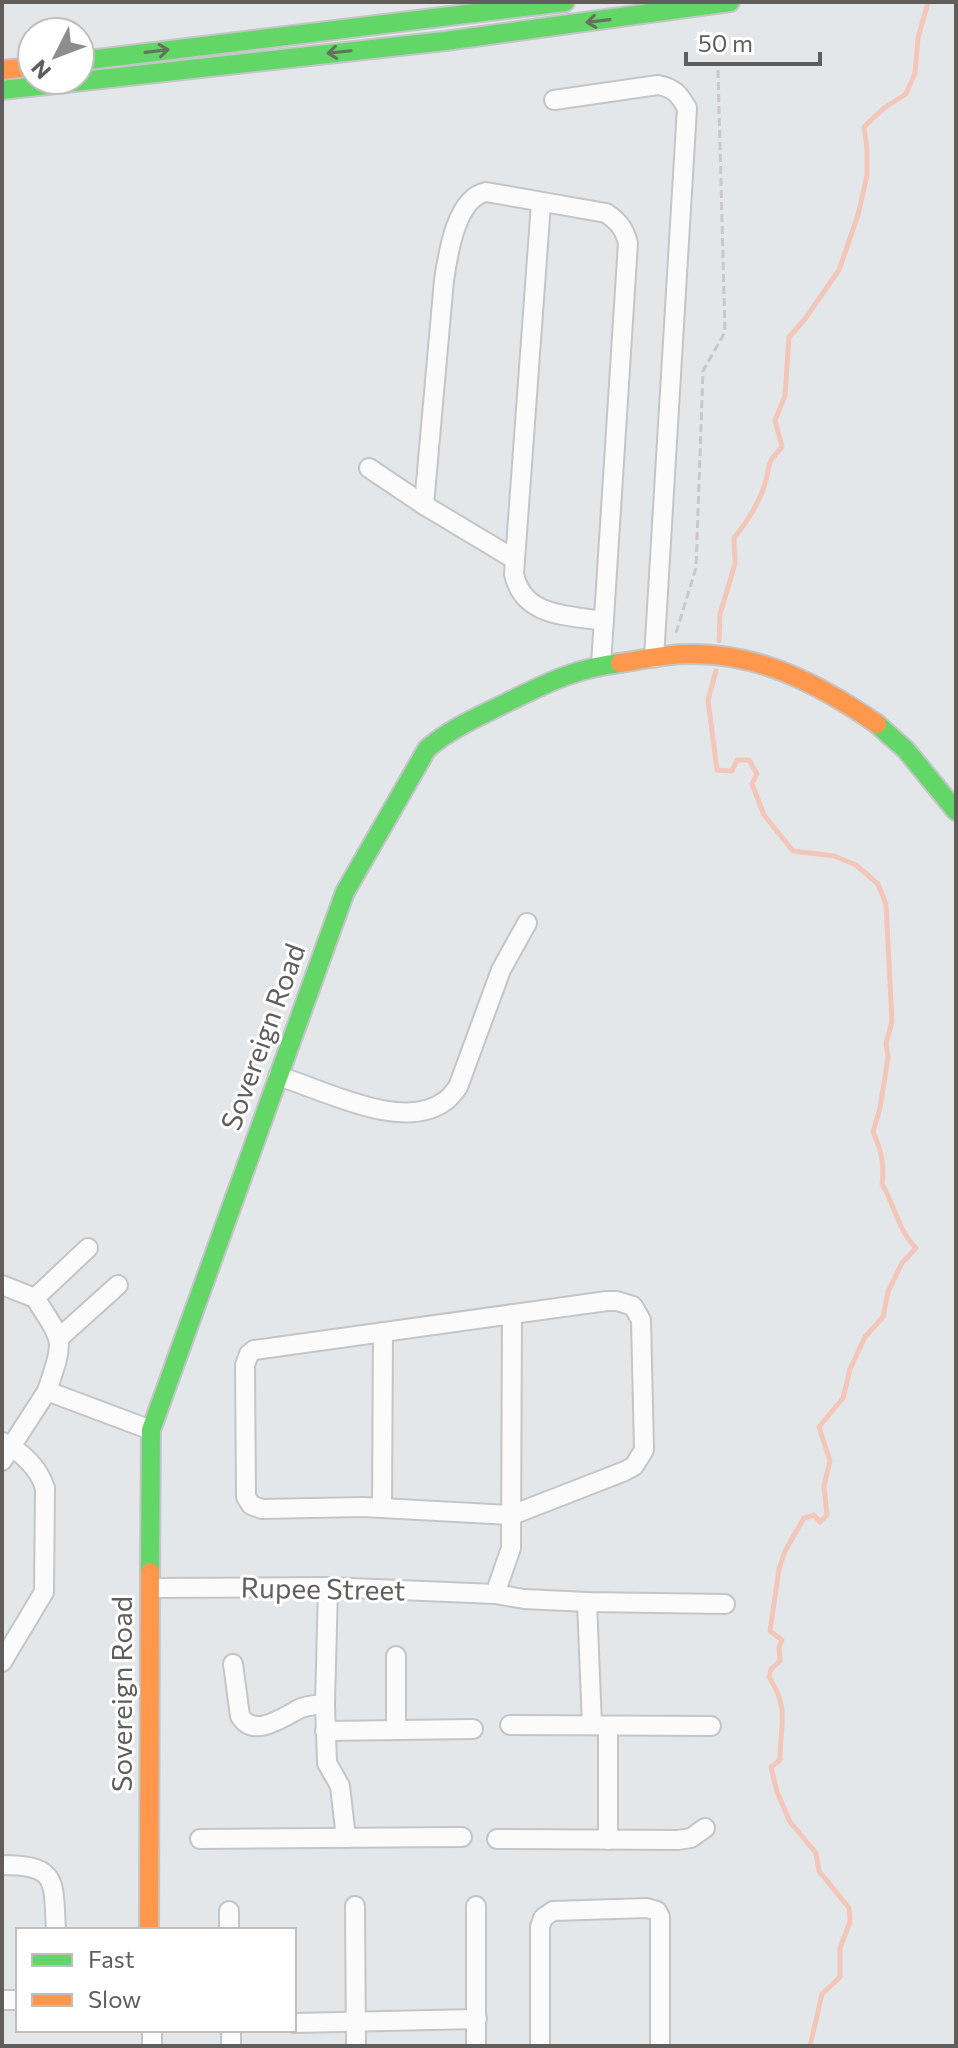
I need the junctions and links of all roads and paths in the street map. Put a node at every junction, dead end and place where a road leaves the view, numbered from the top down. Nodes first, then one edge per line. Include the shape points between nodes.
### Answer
1 (565, 2) edge
2 (730, 2) edge
3 (96, 59) edge
4 (718, 70) dead end
5 (2, 90) edge
6 (554, 100) dead end
7 (541, 203) junction
8 (369, 468) dead end
9 (424, 505) junction
10 (514, 559) junction
11 (604, 621) junction
12 (663, 657) junction
13 (601, 665) junction
14 (949, 784) edge
15 (956, 811) edge
16 (527, 923) dead end
17 (278, 1076) junction
18 (88, 1248) dead end
19 (2, 1285) edge
20 (118, 1285) dead end
21 (35, 1298) junction
22 (512, 1314) junction
23 (383, 1332) junction
24 (59, 1338) junction
25 (47, 1391) junction
26 (151, 1430) junction
27 (5, 1450) edge
28 (382, 1508) junction
29 (512, 1515) junction
30 (328, 1587) junction
31 (150, 1588) junction
32 (495, 1594) junction
33 (587, 1602) junction
34 (725, 1604) dead end
35 (396, 1656) dead end
36 (2, 1662) edge
37 (233, 1664) dead end
38 (325, 1704) junction
39 (510, 1725) dead end
40 (600, 1726) junction
41 (711, 1726) dead end
42 (396, 1728) junction
43 (473, 1729) dead end
44 (325, 1731) junction
45 (705, 1828) dead end
46 (462, 1837) dead end
47 (346, 1838) junction
48 (200, 1839) dead end
49 (497, 1839) dead end
50 (608, 1840) junction
51 (2, 1865) edge
52 (355, 1906) dead end
53 (476, 1906) dead end
54 (56, 1928) edge
55 (149, 1928) edge
56 (477, 2019) junction
57 (356, 2022) junction
58 (296, 2023) edge
59 (356, 2046) edge
60 (476, 2046) edge
61 (540, 2046) edge
62 (660, 2046) edge

3 -> 1 street
2 -> 5 street via 460,39
4 - 12 path via 725,332 703,371 696,568
6 - 12 street via 658,85 679,94 687,108
7 - 9 street via 486,192 465,206 444,280
7 - 10 street
7 - 11 street via 606,213 620,224 628,243
8 - 9 street
9 - 10 street
10 - 11 street via 516,585 527,601 552,612
11 - 13 street
12 - 13 street, Sovereign Road
12 - 14 street, Sovereign Road via 721,656 829,691
13 - 17 street, Sovereign Road via 573,671 528,692 445,733 427,749 345,892
14 - 15 street, Sovereign Road
16 - 17 street via 501,970 462,1078 445,1102 400,1113 376,1110
17 - 26 street, Sovereign Road
18 - 21 street
19 - 21 street
20 - 24 street
21 - 24 street
22 - 23 street
22 - 29 street
22 - 29 street via 607,1301 633,1306 641,1320 646,1433 634,1466
23 - 28 street
23 - 28 street via 254,1350 245,1365 246,1497 251,1505
24 - 25 street
25 - 26 street
25 - 27 street
26 - 31 street, Sovereign Road
27 - 36 street via 37,1470 45,1488 46,1563 44,1592
28 - 29 street
29 - 32 street via 511,1548
30 - 31 street, Rupee Street
30 - 32 street, Rupee Street
30 - 38 street
31 - 55 street, Sovereign Road
32 - 33 street, Rupee Street
33 - 34 street, Rupee Street
33 - 40 street
35 - 42 street
37 - 38 street via 244,1723 277,1723 299,1709
38 - 44 street
39 - 40 street
40 - 41 street
40 - 50 street
42 - 43 street
42 - 44 street
44 - 47 street via 327,1763 340,1786
45 - 50 street via 678,1840
46 - 47 street
47 - 48 street
49 - 50 street
51 - 54 street via 47,1874
52 - 57 street
53 - 56 street
56 - 57 street
56 - 60 street
57 - 58 street
57 - 59 street
61 - 62 street via 543,1918 553,1911 647,1908 660,1917

